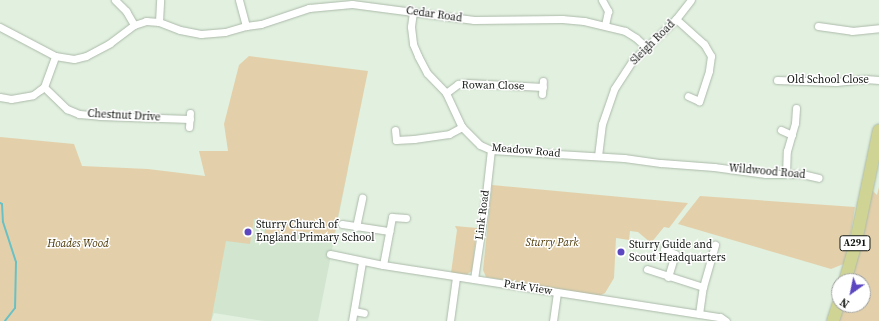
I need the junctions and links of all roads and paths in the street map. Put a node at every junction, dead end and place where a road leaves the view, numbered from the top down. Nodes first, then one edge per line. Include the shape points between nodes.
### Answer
1 (115, 0) edge
2 (160, 0) edge
3 (239, 0) edge
4 (603, 0) edge
5 (691, 0) edge
6 (370, 3) edge
7 (309, 4) edge
8 (413, 12) junction
9 (676, 20) junction
10 (159, 22) junction
11 (134, 25) junction
12 (605, 25) junction
13 (246, 26) junction
14 (818, 26) dead end
15 (0, 27) edge
16 (879, 28) edge
17 (646, 47) junction
18 (55, 56) junction
19 (777, 80) dead end
20 (879, 80) edge
21 (44, 87) junction
22 (543, 87) dead end
23 (446, 93) junction
24 (688, 96) dead end
25 (0, 97) edge
26 (796, 108) dead end
27 (190, 120) dead end
28 (462, 127) junction
29 (395, 130) dead end
30 (781, 130) dead end
31 (879, 130) edge
32 (792, 135) junction
33 (490, 150) junction
34 (598, 156) junction
35 (702, 166) junction
36 (714, 167) joint
37 (701, 174) dead end
38 (786, 174) junction
39 (820, 178) dead end
40 (362, 198) dead end
41 (406, 218) dead end
42 (342, 224) dead end
43 (356, 227) junction
44 (389, 231) junction
45 (715, 246) dead end
46 (664, 249) dead end
47 (330, 254) dead end
48 (362, 262) junction
49 (383, 266) junction
50 (647, 269) dead end
51 (847, 273) edge
52 (456, 277) junction
53 (668, 277) junction
54 (474, 279) junction
55 (703, 287) junction
56 (557, 293) junction
57 (354, 311) junction
58 (364, 313) dead end
59 (698, 314) junction
60 (352, 321) edge
61 (450, 321) edge
62 (553, 321) edge
63 (726, 321) edge

1 - 11 street via 126,11
2 - 10 street
3 - 13 street
4 - 12 street via 608,11
5 - 9 street, Sleigh Road
6 - 7 street, Cedar Road
6 - 8 street, Cedar Road
7 - 13 street, Cedar Road via 261,24
8 - 12 street, Cedar Road via 474,20 562,19
8 - 23 street, Meadow Road via 413,44 427,73
9 - 17 street, Sleigh Road
9 - 24 street via 704,44 711,56 710,71 699,101
10 - 11 street, Cedar Road via 146,21
10 - 13 street, Cedar Road via 201,34 225,32
11 - 18 street via 110,43 86,56 74,59
12 - 17 street, Cedar Road via 625,31
14 - 16 street via 852,31
15 - 18 street
17 - 34 street, Sleigh Road via 632,61 614,89 602,124
18 - 21 street
19 - 20 street, Old School Close
21 - 25 street via 33,95 11,99
21 - 27 street, Chestnut Drive via 67,109 79,114
22 - 23 street, Rowan Close via 468,83 458,84
23 - 28 street, Meadow Road
26 - 32 street
28 - 29 street via 449,134 414,140 396,140
28 - 33 street, Meadow Road via 480,145
30 - 32 street
31 - 51 main road, A291
32 - 38 street via 787,151
33 - 34 street, Meadow Road
33 - 54 street, Link Road
34 - 35 street, Meadow Road
35 - 36 street, Meadow Road
35 - 37 street
36 - 38 street, Wildwood Road
38 - 39 street, Wildwood Road
40 - 43 street
41 - 44 street via 392,217
42 - 43 street
43 - 44 street
44 - 49 street
45 - 55 street
46 - 53 street via 675,254
47 - 48 street, Park View
48 - 49 street, Park View
48 - 57 street
49 - 52 street, Park View
50 - 53 street
52 - 54 street, Park View
52 - 61 street
53 - 55 street
54 - 56 street, Park View
55 - 59 street
56 - 59 street, Park View
56 - 62 street
57 - 58 street
57 - 60 street
59 - 63 street, Park View via 720,317

